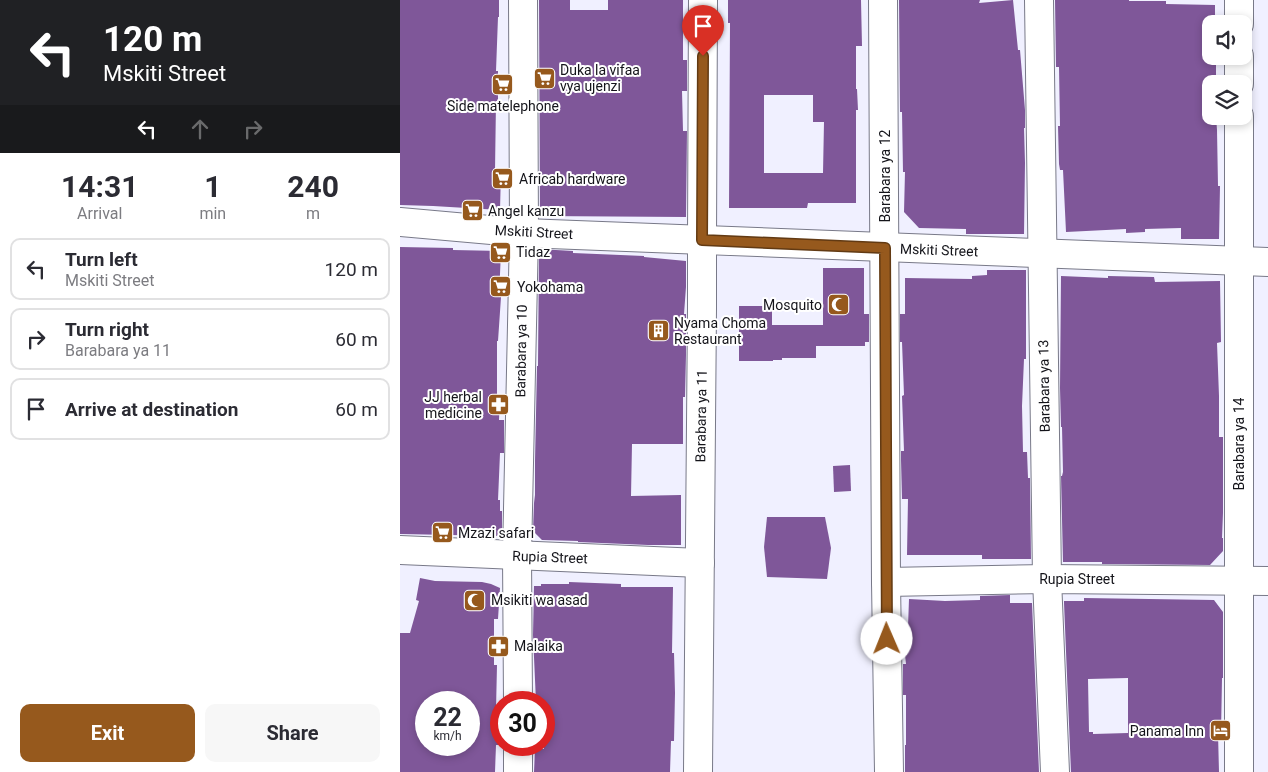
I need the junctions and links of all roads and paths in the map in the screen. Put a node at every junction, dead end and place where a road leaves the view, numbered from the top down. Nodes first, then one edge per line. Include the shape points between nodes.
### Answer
1 (523, 0) edge
2 (703, 0) edge
3 (883, 0) edge
4 (1039, 0) edge
5 (1239, 0) edge
6 (1239, 15) edge
7 (1239, 125) edge
8 (400, 222) edge
9 (524, 233) junction
10 (702, 240) junction
11 (885, 248) junction
12 (1043, 254) junction
13 (1239, 261) junction
14 (1268, 262) edge
15 (400, 550) edge
16 (518, 556) junction
17 (700, 563) junction
18 (1047, 578) junction
19 (1239, 581) junction
20 (886, 582) junction
21 (1268, 582) edge
22 (518, 691) edge
23 (518, 756) edge
24 (518, 772) edge
25 (698, 772) edge
26 (889, 772) edge
27 (1055, 772) edge
28 (1239, 772) edge

1 - 9 street, Barabara ya 10
2 - 10 street, Barabara ya 11
3 - 11 street, Barabara ya 12
4 - 12 street, Barabara ya 13
5 - 6 street
7 - 13 street, Barabara ya 14
8 - 9 street, Mskiti Street
9 - 10 street, Mskiti Street
9 - 16 street, Barabara ya 10
10 - 11 street, Mskiti Street
10 - 17 street, Barabara ya 11
11 - 12 street, Mskiti Street
11 - 20 street, Barabara ya 12
12 - 13 street, Mskiti Street
12 - 18 street, Barabara ya 13
13 - 14 street, Mskiti Street
13 - 19 street, Barabara ya 14
15 - 16 street, Rupia Street
16 - 17 street, Rupia Street
16 - 22 street, Barabara ya 10
17 - 25 street, Barabara ya 11
18 - 19 street, Rupia Street
18 - 20 street, Rupia Street
18 - 27 street, Barabara ya 13
19 - 21 street, Rupia Street
19 - 28 street, Barabara ya 14
20 - 26 street, Barabara ya 12
23 - 24 street

